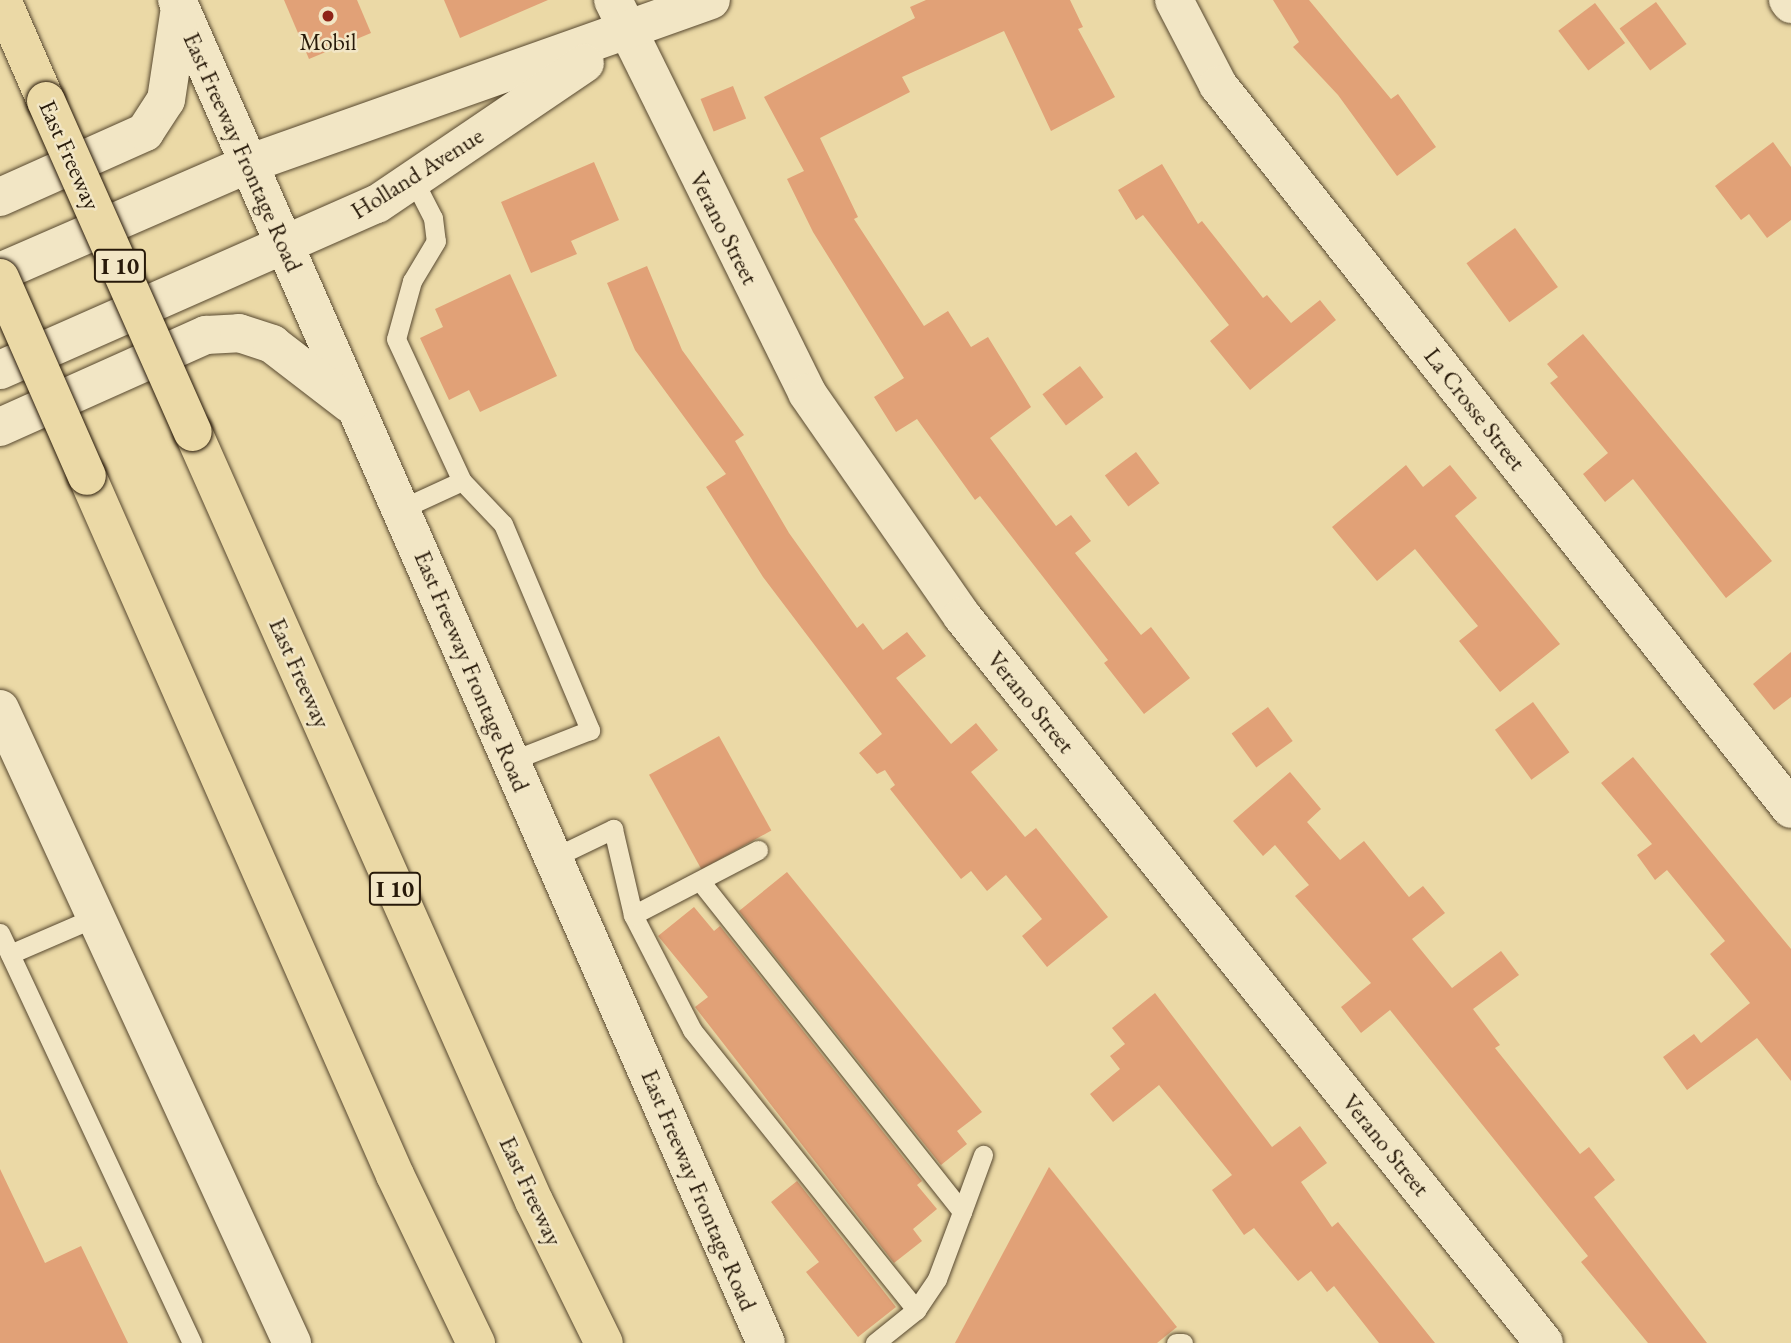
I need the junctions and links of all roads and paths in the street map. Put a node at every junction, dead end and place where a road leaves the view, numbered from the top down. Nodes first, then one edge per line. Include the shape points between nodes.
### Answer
1 (2, 0) edge
2 (712, 0) edge
3 (1174, 0) edge
4 (1788, 0) edge
5 (178, 4) edge
6 (1791, 4) edge
7 (620, 17) edge
8 (248, 164) junction
9 (413, 179) junction
10 (0, 197) edge
11 (284, 247) junction
12 (0, 272) edge
13 (0, 278) edge
14 (0, 370) edge
15 (354, 407) junction
16 (0, 427) edge
17 (462, 481) junction
18 (401, 509) junction
19 (0, 709) edge
20 (512, 761) junction
21 (1791, 809) edge
22 (758, 850) dead end
23 (553, 858) junction
24 (700, 881) junction
25 (633, 915) junction
26 (96, 917) junction
27 (0, 933) edge
28 (10, 954) junction
29 (983, 1155) dead end
30 (962, 1212) junction
31 (916, 1310) junction
32 (283, 1341) edge
33 (192, 1343) edge
34 (476, 1343) edge
35 (604, 1343) edge
36 (766, 1343) edge
37 (874, 1343) edge
38 (1177, 1343) edge
39 (1183, 1343) edge
40 (1544, 1343) edge

1 - 35 highway, East Freeway / I 10, bridge via 534,1201
2 - 7 main road, Holland Avenue
3 - 21 main road, La Crosse Street via 1218,85
4 - 6 main road
5 - 8 main road, East Freeway Frontage Road
5 - 10 main road via 166,100 145,132
7 - 8 main road, Holland Avenue
7 - 9 main road, Holland Avenue
7 - 40 main road, Verano Street via 807,393 962,616
8 - 11 main road, East Freeway Frontage Road
8 - 12 main road, Holland Avenue
9 - 11 main road, Holland Avenue via 377,204
9 - 17 lane via 433,218 436,241 412,281 396,339
11 - 14 main road, Holland Avenue
11 - 15 main road, East Freeway Frontage Road
13 - 34 highway, bridge via 384,1150
15 - 16 main road via 272,344 239,333 206,335
15 - 18 main road, East Freeway Frontage Road
17 - 18 lane
17 - 20 lane via 503,524 590,730
18 - 20 main road, East Freeway Frontage Road
19 - 26 main road
20 - 23 main road, East Freeway Frontage Road
22 - 24 lane
23 - 25 lane via 613,829
23 - 36 main road, East Freeway Frontage Road
24 - 25 lane
24 - 30 lane
25 - 31 lane via 692,1030
26 - 28 lane
26 - 32 main road
27 - 28 lane
28 - 33 lane
29 - 30 lane
30 - 31 lane via 937,1279
31 - 37 lane
38 - 39 lane

